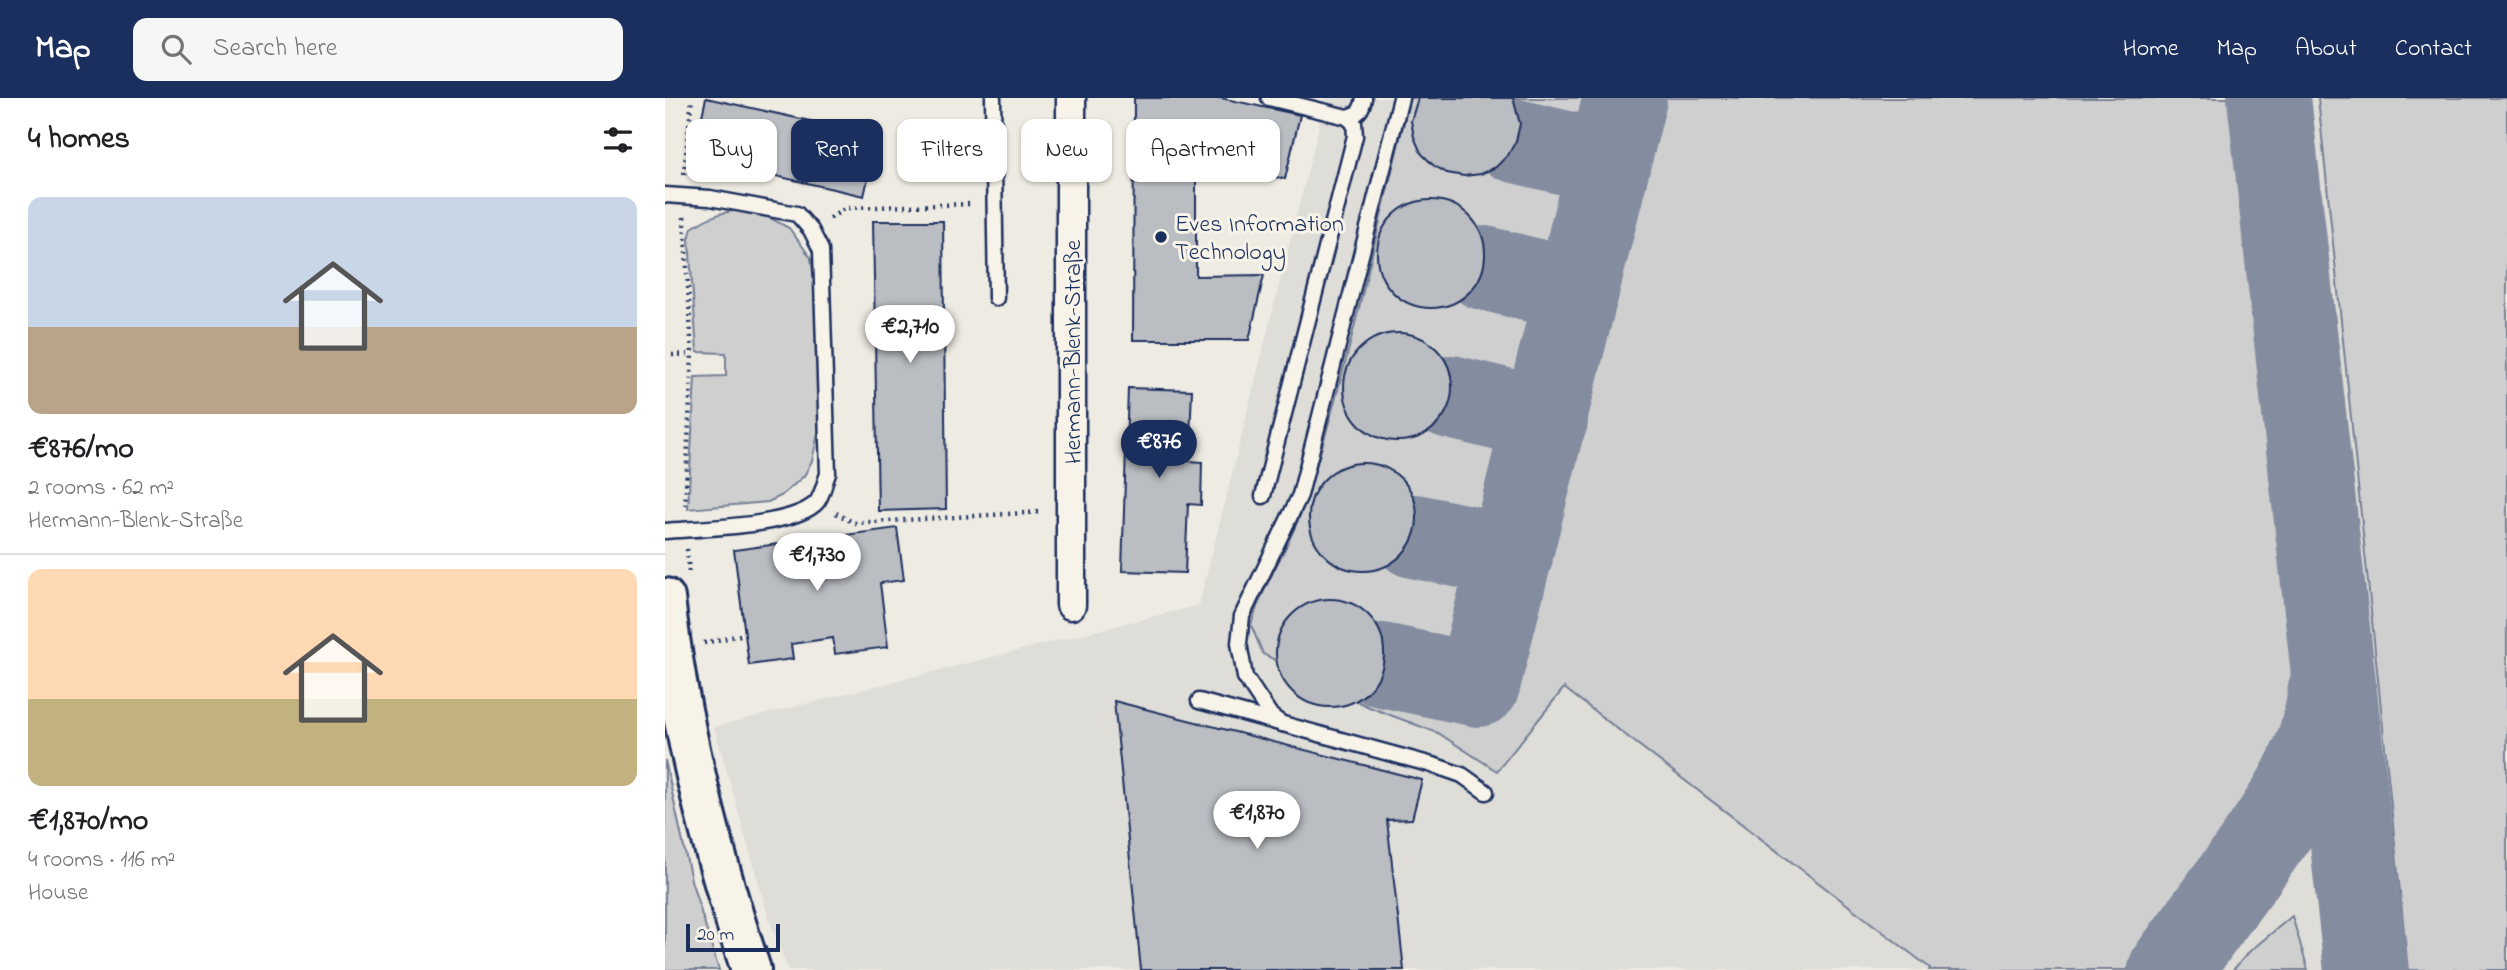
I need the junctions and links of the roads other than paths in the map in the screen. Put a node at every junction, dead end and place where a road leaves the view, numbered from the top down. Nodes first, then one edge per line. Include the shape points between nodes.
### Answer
1 (993, 98) edge
2 (1071, 98) edge
3 (1269, 98) edge
4 (1364, 98) edge
5 (1401, 98) edge
6 (1347, 117) junction
7 (665, 195) edge
8 (996, 298) dead end
9 (1263, 496) dead end
10 (665, 531) edge
11 (665, 598) edge
12 (1072, 605) dead end
13 (1199, 701) dead end
14 (673, 703) edge
15 (1282, 724) junction
16 (1486, 792) dead end
17 (751, 970) edge

1 - 8 lane
2 - 12 street, Hermann-Blenk-Straße
3 - 6 lane
4 - 6 lane via 1355,116
5 - 15 lane via 1300,495 1242,615 1239,643 1245,677 1271,716
6 - 9 lane via 1354,123 1355,136
7 - 10 lane via 797,214 811,230 821,250 828,474 817,503 798,514 752,524
11 - 14 street
13 - 15 lane
14 - 17 street
15 - 16 lane via 1436,766 1462,775

